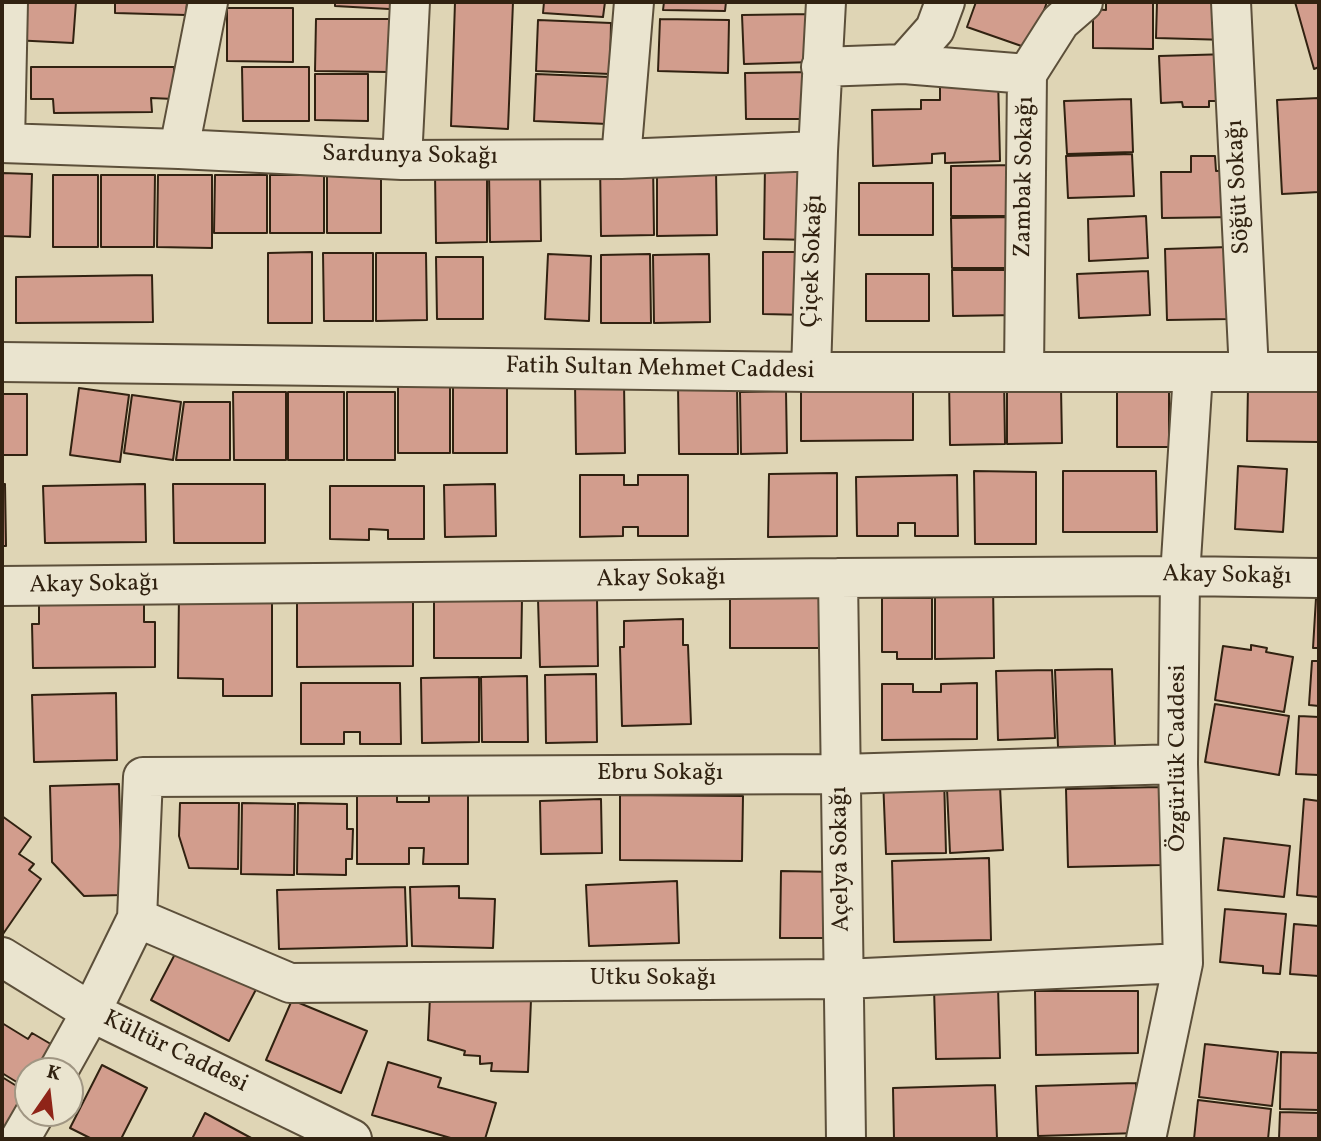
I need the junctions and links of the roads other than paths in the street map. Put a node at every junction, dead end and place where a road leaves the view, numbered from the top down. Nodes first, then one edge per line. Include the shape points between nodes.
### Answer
1 (8, 2) edge
2 (208, 2) edge
3 (410, 2) edge
4 (634, 2) edge
5 (826, 2) edge
6 (944, 2) edge
7 (1083, 2) edge
8 (1231, 2) edge
9 (904, 64) junction
10 (821, 68) junction
11 (1027, 75) junction
12 (4, 143) edge
13 (179, 149) junction
14 (818, 151) junction
15 (621, 159) junction
16 (401, 160) junction
17 (2, 362) edge
18 (811, 372) junction
19 (1024, 372) junction
20 (1249, 372) junction
21 (1319, 372) edge
22 (1193, 373) junction
23 (1180, 576) junction
24 (838, 578) junction
25 (1319, 578) edge
26 (2, 586) edge
27 (1178, 764) junction
28 (841, 774) junction
29 (137, 918) junction
30 (2, 957) edge
31 (1183, 963) junction
32 (844, 979) junction
33 (91, 1012) junction
34 (66, 1057) edge
35 (352, 1139) edge
36 (846, 1139) edge
37 (1146, 1139) edge

1 - 12 street
2 - 13 street
3 - 16 street
4 - 15 street
5 - 10 street, Çiçek Sokağı
6 - 9 street via 935,29
7 - 11 street, Zambak Sokağı via 1060,22
8 - 20 street, Söğüt Sokağı
9 - 10 street
9 - 11 street
10 - 14 street, Çiçek Sokağı
11 - 19 street, Zambak Sokağı
12 - 13 street, Sardunya Sokağı
13 - 16 street, Sardunya Sokağı
14 - 15 street, Sardunya Sokağı
14 - 18 street, Çiçek Sokağı
15 - 16 street, Sardunya Sokağı
17 - 18 street, Fatih Sultan Mehmet Caddesi
18 - 19 street, Fatih Sultan Mehmet Caddesi
19 - 22 street, Fatih Sultan Mehmet Caddesi
20 - 21 street, Fatih Sultan Mehmet Caddesi
20 - 22 street, Fatih Sultan Mehmet Caddesi
22 - 23 street, Özgürlük Caddesi
23 - 24 street, Akay Sokağı
23 - 25 street, Akay Sokağı
23 - 27 street, Özgürlük Caddesi
24 - 26 street, Akay Sokağı
24 - 28 street, Açelya Sokağı
27 - 28 street, Ebru Sokağı
27 - 31 street, Özgürlük Caddesi
28 - 29 street, Ebru Sokağı via 143,777
28 - 32 street, Açelya Sokağı
29 - 32 street, Utku Sokağı via 290,983
29 - 33 street
30 - 33 street, Kültür Caddesi
31 - 32 street, Utku Sokağı
31 - 37 street, Özgürlük Caddesi
32 - 36 street, Açelya Sokağı
33 - 34 street
33 - 35 street, Kültür Caddesi

